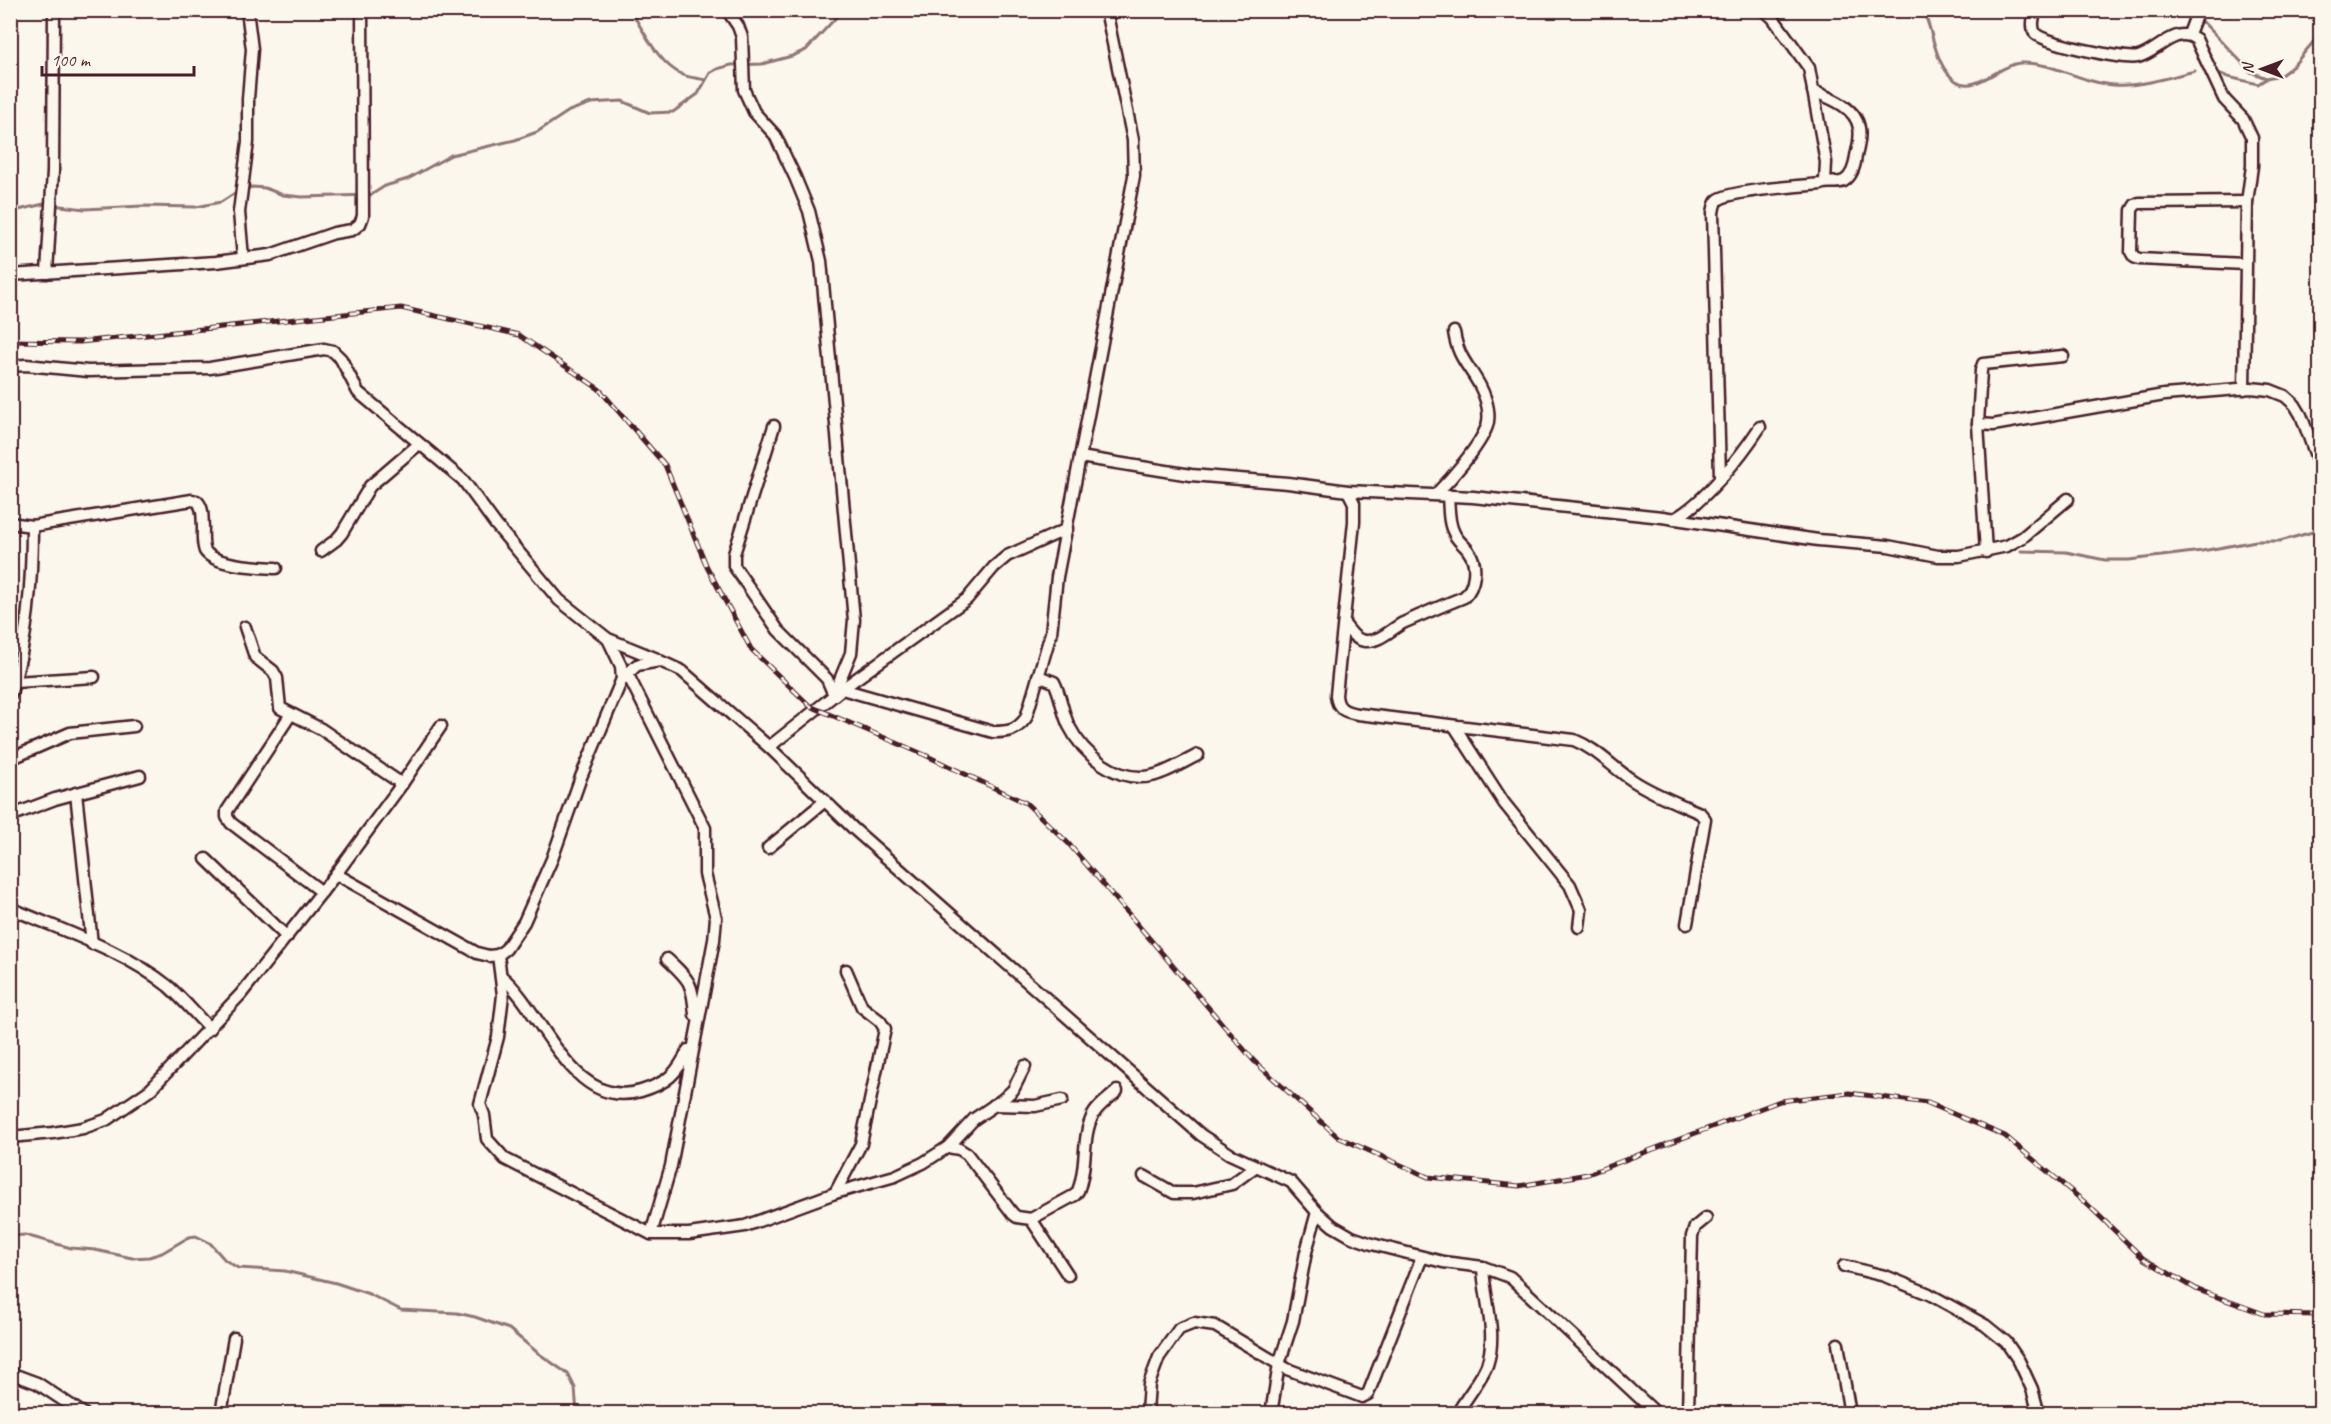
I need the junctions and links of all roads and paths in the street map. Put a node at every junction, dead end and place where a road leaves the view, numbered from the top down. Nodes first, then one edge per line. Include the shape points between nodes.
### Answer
1 (54, 10) edge
2 (247, 10) edge
3 (362, 10) edge
4 (727, 10) edge
5 (1106, 10) edge
6 (1764, 10) edge
7 (2036, 10) edge
8 (2198, 10) edge
9 (2189, 34) junction
10 (1813, 91) junction
11 (1825, 182) junction
12 (2247, 201) junction
13 (243, 258) junction
14 (2245, 264) junction
15 (47, 273) junction
16 (10, 275) edge
17 (1454, 332) dead end
18 (2063, 356) dead end
19 (10, 366) edge
20 (2244, 389) junction
21 (1978, 424) junction
22 (774, 426) dead end
23 (1760, 427) dead end
24 (419, 444) junction
25 (1080, 457) junction
26 (2320, 467) edge
27 (1720, 477) junction
28 (1348, 491) junction
29 (1436, 494) junction
30 (1448, 495) junction
31 (2068, 499) dead end
32 (1674, 519) junction
33 (10, 523) edge
34 (32, 526) junction
35 (1067, 529) junction
36 (321, 551) dead end
37 (1986, 552) junction
38 (276, 568) dead end
39 (1344, 624) junction
40 (245, 627) dead end
41 (608, 639) junction
42 (660, 661) junction
43 (625, 676) junction
44 (1038, 676) junction
45 (94, 677) dead end
46 (15, 682) junction
47 (837, 693) junction
48 (10, 696) edge
49 (291, 714) junction
50 (134, 726) dead end
51 (441, 726) dead end
52 (1455, 727) junction
53 (770, 747) junction
54 (1198, 755) dead end
55 (10, 759) edge
56 (140, 776) dead end
57 (402, 784) junction
58 (76, 793) junction
59 (825, 801) junction
60 (10, 816) edge
61 (768, 848) dead end
62 (206, 859) dead end
63 (336, 874) junction
64 (322, 892) junction
65 (10, 908) edge
66 (1687, 924) dead end
67 (1579, 927) dead end
68 (287, 937) junction
69 (92, 944) junction
70 (498, 955) junction
71 (667, 959) dead end
72 (846, 970) dead end
73 (501, 976) junction
74 (210, 1029) junction
75 (1025, 1066) dead end
76 (1117, 1091) dead end
77 (1062, 1100) dead end
78 (994, 1105) junction
79 (10, 1137) edge
80 (948, 1148) junction
81 (1255, 1167) junction
82 (1144, 1176) dead end
83 (835, 1193) junction
84 (1317, 1212) junction
85 (1707, 1218) dead end
86 (1031, 1219) junction
87 (651, 1234) junction
88 (1422, 1257) junction
89 (1844, 1266) dead end
90 (1483, 1267) junction
91 (1068, 1275) dead end
92 (234, 1338) dead end
93 (1838, 1344) dead end
94 (1279, 1364) junction
95 (10, 1373) edge
96 (1147, 1412) dead end
97 (84, 1413) edge
98 (220, 1413) edge
99 (1271, 1413) edge
100 (1457, 1413) edge
101 (1657, 1413) edge
102 (1688, 1413) edge
103 (1850, 1413) edge
104 (2039, 1413) edge

1 - 15 street
2 - 13 street via 252,49 248,142 239,212
3 - 13 street via 360,224 352,230 270,255
4 - 47 street via 742,37 744,90 754,112 776,135 809,211 821,261 854,620 851,653
5 - 25 street via 1133,140 1134,176
6 - 10 street via 1803,58
7 - 9 street via 2032,25 2035,33 2047,41 2121,57 2149,53 2169,39
8 - 9 street
9 - 12 street via 2196,39 2224,99 2249,128 2253,150
10 - 11 street via 1826,162
10 - 11 street via 1843,105 1856,118 1860,131 1850,175 1837,183
11 - 27 street via 1746,192 1719,199 1715,204
12 - 14 street
12 - 14 street via 2139,203 2132,210 2134,257
13 - 15 street
14 - 20 street
15 - 16 street
17 - 29 street via 1459,355 1485,395 1488,417 1482,436
18 - 21 street via 1983,364
19 - 24 street via 88,371 210,368 324,349 341,358 358,392
20 - 21 street via 2164,395 1993,425
20 - 26 street via 2270,390 2295,405
21 - 37 street
22 - 47 street via 734,554 734,566 778,630
23 - 27 street
24 - 36 street via 370,486 342,533
24 - 41 street via 463,480 559,600
25 - 28 street via 1164,472
25 - 35 street
27 - 32 street via 1693,506
28 - 29 street
28 - 39 street via 1354,503 1354,522
29 - 30 street
30 - 32 street
30 - 39 street via 1454,533 1471,553 1473,562 1469,592 1371,641 1357,639
31 - 37 street via 2023,537
32 - 37 street via 1938,556
33 - 34 street
34 - 38 street via 192,500 202,506 206,552 242,567
34 - 46 street via 29,603
35 - 44 street via 1051,633
35 - 47 street via 1007,556 967,599
39 - 52 street via 1336,694 1341,709
40 - 49 street via 255,657 277,678 280,708
41 - 42 street
41 - 43 street
42 - 43 street via 637,665
42 - 53 street via 682,671
43 - 70 street via 581,777 548,870 524,922
43 - 87 street via 705,828 705,874 716,918 671,1166
44 - 47 street via 1026,718 1018,729 1008,732 993,732
44 - 54 street via 1054,682 1068,725 1086,750 1114,770 1150,776
45 - 46 street
46 - 48 street
47 - 53 street
49 - 57 street via 321,729
49 - 64 street via 227,811 227,817
50 - 55 street via 70,733
51 - 57 street
52 - 66 street via 1574,740 1630,780 1700,813 1705,819
52 - 67 street via 1504,803 1570,885 1581,910
53 - 59 street
56 - 58 street
57 - 63 street
58 - 60 street
58 - 69 street
59 - 61 street
59 - 81 street via 1201,1135
62 - 68 street
63 - 64 street
63 - 70 street via 477,953
64 - 68 street
65 - 69 street
68 - 74 street
69 - 74 street via 139,966 168,987
70 - 73 street
71 - 73 street via 691,984 694,1031 680,1067 670,1078 637,1092 613,1093 592,1087 577,1074 519,994
72 - 83 street via 862,1007 880,1020 885,1029 861,1144
73 - 87 street via 498,1037 480,1104 487,1139 505,1159
74 - 79 street via 150,1090 106,1120 83,1128
75 - 78 street via 1013,1090
76 - 86 street via 1093,1115 1078,1191
77 - 78 street via 1035,1106
78 - 80 street via 974,1119
80 - 83 street via 895,1176
80 - 86 street via 967,1154 1013,1214
81 - 82 street via 1232,1184 1182,1194
81 - 84 street via 1290,1182
83 - 87 street via 745,1226 689,1234
84 - 88 street via 1352,1237
84 - 94 street via 1293,1321
85 - 102 street via 1695,1227 1692,1236
86 - 91 street
88 - 90 street
88 - 94 street via 1368,1394 1352,1394
89 - 104 street via 1886,1276 1985,1325 2006,1342 2019,1361
90 - 100 street via 1490,1350 1486,1366
90 - 101 street via 1510,1277
92 - 98 street
93 - 103 street
94 - 96 street via 1215,1326 1185,1325 1159,1357
94 - 99 street
95 - 97 street via 37,1383

